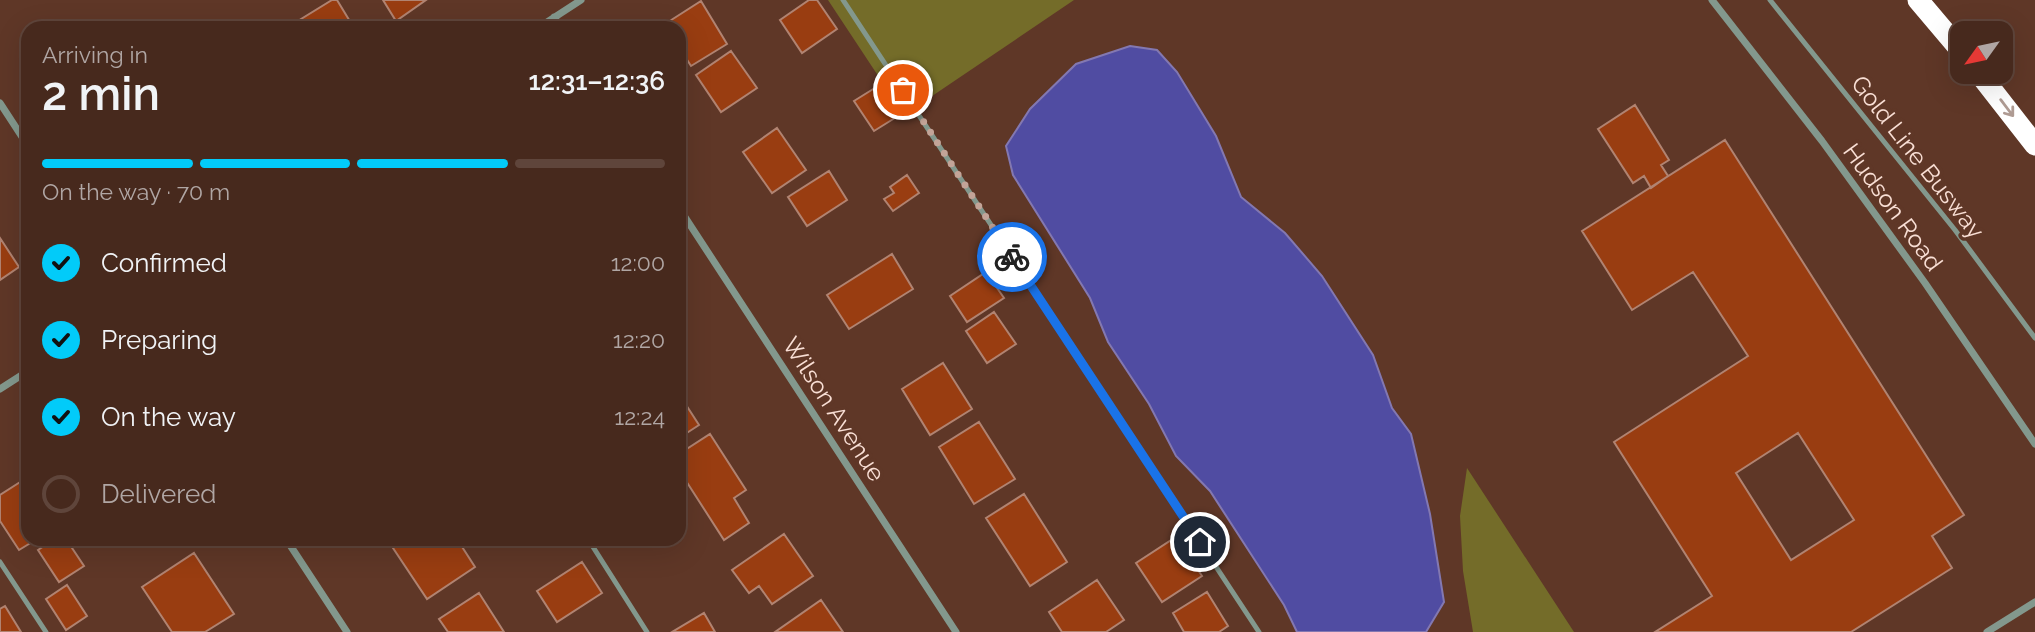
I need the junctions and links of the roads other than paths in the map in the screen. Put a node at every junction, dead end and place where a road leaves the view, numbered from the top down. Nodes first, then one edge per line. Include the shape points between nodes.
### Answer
1 (581, 0) edge
2 (844, 0) edge
3 (1712, 0) edge
4 (1770, 0) edge
5 (1918, 0) edge
6 (554, 17) junction
7 (548, 21) edge
8 (557, 21) edge
9 (1950, 38) edge
10 (1987, 84) edge
11 (0, 103) edge
12 (21, 135) edge
13 (2035, 145) edge
14 (686, 219) edge
15 (2035, 338) edge
16 (21, 376) edge
17 (0, 389) edge
18 (2035, 443) edge
19 (291, 546) edge
20 (592, 546) edge
21 (0, 562) edge
22 (2035, 602) edge
23 (46, 632) edge
24 (347, 632) edge
25 (647, 632) edge
26 (956, 632) edge
27 (1259, 632) edge
28 (1987, 632) edge

1 - 6 street
2 - 27 lane
3 - 18 street, Hudson Road via 1822,141
4 - 15 lane, Gold Line Busway via 1955,230
5 - 9 highway
6 - 7 street
6 - 8 street
10 -> 13 highway
11 - 12 street
14 - 26 street, Wilson Avenue
16 - 17 street
19 - 24 street
20 - 25 lane
21 - 23 lane
22 - 28 street

